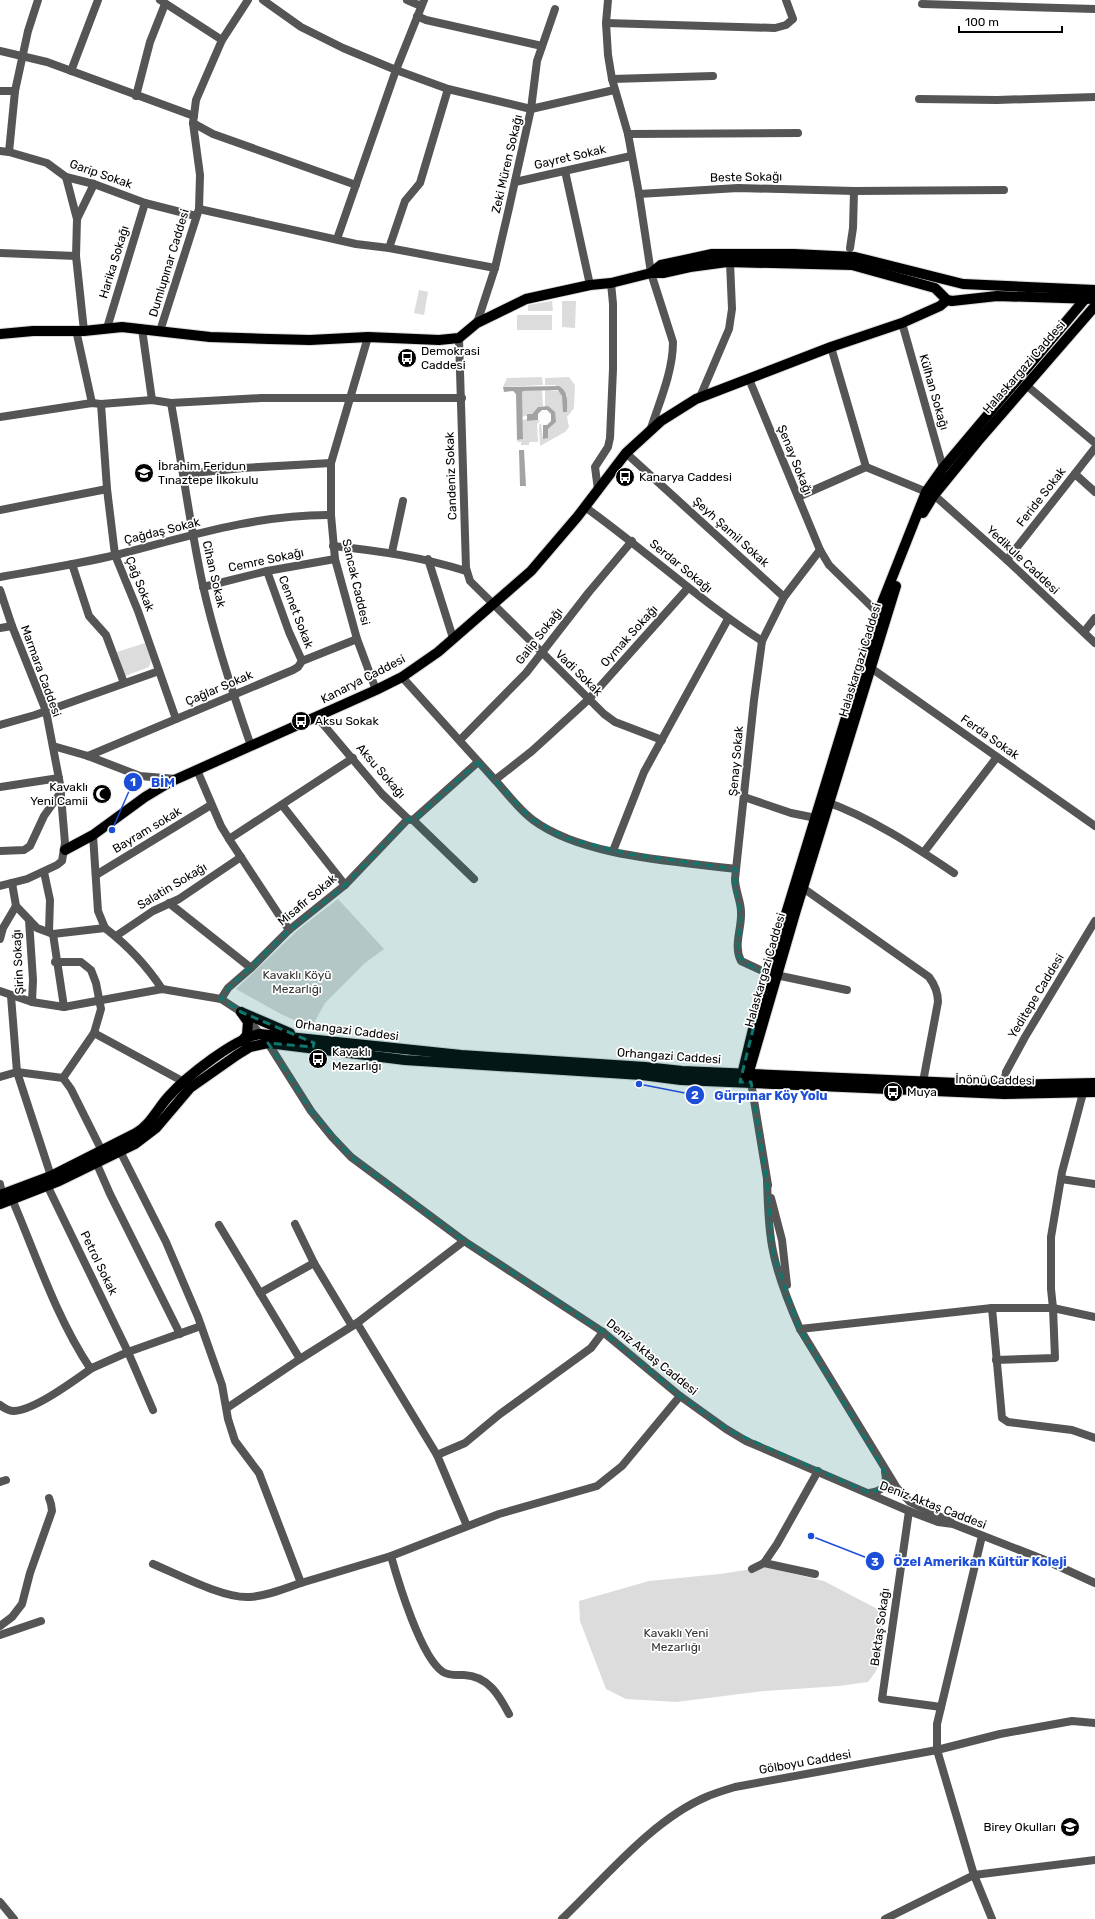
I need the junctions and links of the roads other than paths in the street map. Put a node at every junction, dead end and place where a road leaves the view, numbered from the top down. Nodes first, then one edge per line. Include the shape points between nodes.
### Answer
1 (38, 0) edge
2 (98, 0) edge
3 (248, 0) edge
4 (264, 0) edge
5 (407, 0) edge
6 (608, 0) edge
7 (786, 0) edge
8 (163, 2) edge
9 (422, 3) edge
10 (922, 4) dead end
11 (555, 9) dead end
12 (1095, 9) edge
13 (417, 16) junction
14 (606, 24) junction
15 (222, 40) junction
16 (542, 46) junction
17 (0, 51) edge
18 (22, 56) junction
19 (396, 70) junction
20 (71, 71) junction
21 (713, 76) dead end
22 (612, 79) junction
23 (448, 89) junction
24 (614, 90) junction
25 (0, 91) edge
26 (15, 91) junction
27 (136, 96) junction
28 (1095, 97) edge
29 (919, 98) dead end
30 (531, 109) junction
31 (193, 119) junction
32 (798, 133) dead end
33 (628, 134) junction
34 (0, 151) edge
35 (9, 152) junction
36 (631, 156) junction
37 (565, 171) junction
38 (66, 177) junction
39 (515, 182) junction
40 (94, 184) junction
41 (356, 185) junction
42 (1004, 190) dead end
43 (854, 191) junction
44 (639, 194) junction
45 (145, 203) junction
46 (197, 213) junction
47 (77, 219) junction
48 (337, 239) junction
49 (389, 248) junction
50 (850, 248) dead end
51 (0, 253) edge
52 (76, 256) junction
53 (730, 262) junction
54 (495, 268) junction
55 (651, 273) junction
56 (956, 282) junction
57 (611, 283) junction
58 (590, 285) junction
59 (1095, 290) edge
60 (948, 299) junction
61 (1090, 299) edge
62 (1095, 306) edge
63 (477, 323) junction
64 (902, 323) junction
65 (107, 328) junction
66 (142, 329) junction
67 (80, 331) junction
68 (160, 331) junction
69 (0, 334) edge
70 (368, 337) junction
71 (459, 338) junction
72 (831, 347) junction
73 (749, 379) junction
74 (1026, 384) junction
75 (700, 397) junction
76 (349, 398) junction
77 (462, 398) junction
78 (152, 400) junction
79 (92, 403) junction
80 (171, 403) junction
81 (101, 404) junction
82 (0, 417) edge
83 (650, 431) junction
84 (1095, 443) edge
85 (1095, 448) edge
86 (626, 453) junction
87 (331, 463) junction
88 (866, 467) junction
89 (943, 468) junction
90 (184, 474) junction
91 (1075, 474) junction
92 (107, 489) junction
93 (598, 490) junction
94 (1095, 492) edge
95 (930, 494) junction
96 (798, 497) junction
97 (403, 501) dead end
98 (585, 507) junction
99 (0, 510) edge
100 (331, 515) junction
101 (193, 534) junction
102 (632, 541) junction
103 (334, 546) junction
104 (820, 550) junction
105 (392, 552) junction
106 (115, 555) junction
107 (335, 558) junction
108 (428, 560) junction
109 (1007, 560) junction
110 (72, 564) junction
111 (267, 571) junction
112 (466, 571) junction
113 (0, 577) edge
114 (203, 587) junction
115 (688, 588) junction
116 (0, 590) edge
117 (784, 597) junction
118 (493, 602) junction
119 (878, 613) junction
120 (1095, 618) edge
121 (728, 619) junction
122 (12, 626) junction
123 (0, 628) edge
124 (1084, 632) junction
125 (453, 638) junction
126 (357, 639) junction
127 (762, 641) junction
128 (1095, 643) edge
129 (542, 654) junction
130 (302, 661) junction
131 (871, 668) junction
132 (160, 671) junction
133 (402, 676) junction
134 (124, 683) junction
135 (376, 690) junction
136 (233, 696) junction
137 (589, 699) junction
138 (46, 711) junction
139 (317, 717) junction
140 (176, 719) junction
141 (0, 725) edge
142 (460, 740) junction
143 (662, 740) junction
144 (53, 746) junction
145 (251, 746) junction
146 (88, 756) junction
147 (997, 757) junction
148 (353, 758) junction
149 (478, 762) junction
150 (197, 770) junction
151 (140, 776) junction
152 (59, 778) junction
153 (176, 779) junction
154 (495, 780) junction
155 (0, 787) edge
156 (156, 790) junction
157 (61, 792) junction
158 (744, 797) junction
159 (825, 802) junction
160 (211, 805) junction
161 (282, 805) junction
162 (816, 818) junction
163 (410, 819) junction
164 (1095, 826) edge
165 (93, 835) junction
166 (229, 839) junction
167 (64, 850) junction
168 (0, 851) edge
169 (613, 851) junction
170 (924, 852) junction
171 (241, 857) junction
172 (736, 869) junction
173 (44, 872) junction
174 (954, 873) dead end
175 (96, 875) junction
176 (474, 879) dead end
177 (12, 883) junction
178 (345, 885) junction
179 (799, 885) junction
180 (0, 886) edge
181 (169, 903) junction
182 (16, 906) junction
183 (29, 920) junction
184 (1095, 921) edge
185 (2, 925) edge
186 (105, 928) junction
187 (289, 930) junction
188 (51, 932) junction
189 (116, 936) junction
190 (0, 939) edge
191 (56, 962) junction
192 (251, 968) junction
193 (772, 974) junction
194 (162, 989) junction
195 (847, 990) dead end
196 (0, 991) edge
197 (11, 996) junction
198 (221, 999) junction
199 (32, 1002) junction
200 (99, 1002) junction
201 (64, 1007) junction
202 (241, 1012) junction
203 (94, 1033) junction
204 (260, 1034) junction
205 (301, 1038) junction
206 (242, 1040) junction
207 (268, 1043) junction
208 (398, 1054) junction
209 (17, 1072) junction
210 (0, 1077) edge
211 (63, 1078) junction
212 (746, 1078) junction
213 (184, 1082) junction
214 (1095, 1083) edge
215 (1004, 1085) junction
216 (922, 1086) junction
217 (966, 1088) junction
218 (1083, 1089) junction
219 (1034, 1090) junction
220 (1095, 1092) edge
221 (102, 1151) junction
222 (120, 1151) junction
223 (96, 1162) junction
224 (1061, 1178) junction
225 (49, 1181) junction
226 (1095, 1184) edge
227 (1, 1195) edge
228 (12, 1199) junction
229 (295, 1224) dead end
230 (219, 1225) dead end
231 (464, 1241) junction
232 (314, 1263) junction
233 (260, 1294) junction
234 (992, 1308) junction
235 (1053, 1308) junction
236 (1095, 1317) edge
237 (354, 1324) junction
238 (201, 1326) junction
239 (800, 1329) junction
240 (604, 1332) junction
241 (180, 1334) junction
242 (128, 1352) junction
243 (300, 1359) junction
244 (996, 1360) junction
245 (92, 1368) junction
246 (680, 1396) junction
247 (0, 1405) edge
248 (227, 1408) junction
249 (152, 1410) dead end
250 (1095, 1438) edge
251 (437, 1455) junction
252 (879, 1460) junction
253 (818, 1471) junction
254 (869, 1493) junction
255 (49, 1498) dead end
256 (909, 1511) junction
257 (953, 1524) junction
258 (467, 1526) junction
259 (982, 1536) junction
260 (391, 1556) junction
261 (764, 1563) junction
262 (153, 1564) dead end
263 (752, 1569) dead end
264 (815, 1574) dead end
265 (301, 1583) junction
266 (1095, 1583) edge
267 (41, 1621) dead end
268 (0, 1626) edge
269 (0, 1635) edge
270 (941, 1707) junction
271 (509, 1714) dead end
272 (1095, 1723) edge
273 (938, 1750) junction
274 (1095, 1860) edge
275 (974, 1876) junction
276 (0, 1902) edge
277 (14, 1919) edge
278 (562, 1919) edge
279 (885, 1919) edge
280 (992, 1919) edge

1 - 18 street
2 - 20 street
3 - 15 street, Dumlupınar Caddesi
4 - 19 street via 301,27
5 - 9 street
6 - 14 street
7 - 14 street via 793,19 786,25 775,28
8 - 15 street
8 - 27 street
9 - 13 street
10 - 12 street
11 - 16 street, Zeki Müren Sokağı
13 - 16 street via 433,22
13 - 19 street
14 - 22 street
15 - 31 street, Dumlupınar Caddesi via 196,100
16 - 30 street, Zeki Müren Sokağı via 537,61
17 - 18 street
18 - 20 street
18 - 26 street
19 - 23 street
19 - 41 street
20 - 27 street
21 - 22 street
22 - 24 street
23 - 30 street
23 - 49 street via 420,183 405,201
24 - 30 street
24 - 33 street
25 - 26 street
26 - 35 street
27 - 31 street
28 - 29 street via 997,100
30 - 39 street, Zeki Müren Sokağı
31 - 41 street via 213,134
31 - 46 street, Dumlupınar Caddesi via 200,176
32 - 33 street
33 - 36 street
34 - 35 street, Garip Sokak
35 - 38 street, Garip Sokak via 47,163
36 - 37 street, Gayret Sokak
36 - 44 street
37 - 39 street, Gayret Sokak
37 - 58 street
38 - 40 street, Garip Sokak
38 - 47 street
39 - 54 street, Zeki Müren Sokağı
40 - 45 street, Garip Sokak
40 - 47 street
41 - 48 street
42 - 43 street, Beste Sokağı
43 - 44 street, Beste Sokağı via 738,188
43 - 50 street
44 - 55 street
45 - 46 street, Garip Sokak
45 - 65 street, Harika Sokağı
46 - 48 street, Garip Sokak
46 - 68 street, Dumlupınar Caddesi
47 - 52 street
48 - 49 street, Garip Sokak
49 - 54 street, Garip Sokak
51 - 52 street
52 - 67 street
53 - 55 main road
53 - 60 main road via 852,265 935,288
53 - 75 street via 732,308 729,329
54 - 63 street, Zeki Müren Sokağı
55 - 56 main road via 660,265 712,254 794,254 855,257
55 - 57 main road
55 - 83 street via 673,342 673,353
56 - 59 main road via 980,286
56 - 60 main road via 946,285 943,289
56 - 60 main road via 963,289 963,293 958,299
57 - 58 main road
57 - 93 street via 613,354 610,438 608,447 595,467
58 - 63 main road via 526,298
60 - 61 main road via 997,296
60 - 64 main road, Kanarya Caddesi via 940,306
61 - 89 main road
62 - 74 main road, Halaskargazi Caddesi
63 - 71 main road
64 - 72 main road, Kanarya Caddesi
64 - 89 street, Külhan Sokağı
65 - 66 main road
65 - 67 main road
66 - 68 main road
66 - 78 street
67 - 69 main road via 33,330
67 - 79 street
68 - 70 main road via 210,337 269,339
70 - 71 main road via 439,340
70 - 76 street, Sancak Caddesi
71 - 77 street, Candeniz Sokak
72 - 73 main road, Kanarya Caddesi
72 - 88 street
73 - 75 main road, Kanarya Caddesi
73 - 96 street, Şenay Sokağı
74 - 84 street
74 - 95 main road, Halaskargazi Caddesi
75 - 83 main road, Kanarya Caddesi via 661,421
76 - 77 street
76 - 80 street via 261,398
76 - 87 street, Sancak Caddesi
77 - 112 street, Candeniz Sokak
78 - 80 street
78 - 81 street
79 - 81 street
79 - 82 street
80 - 90 street, Cihan Sokak
81 - 92 street, Çağ Sokak
83 - 86 main road, Kanarya Caddesi
85 - 91 street, Feride Sokak
86 - 93 main road, Kanarya Caddesi
86 - 117 street, Şeyh Şamil Sokak
87 - 90 street
87 - 100 street, Sancak Caddesi
88 - 95 street, Yedikule Caddesi
88 - 96 street
89 - 95 main road
90 - 101 street, Cihan Sokak
91 - 94 street
91 - 109 street, Feride Sokak
92 - 99 street
92 - 106 street, Çağ Sokak
93 - 98 main road, Kanarya Caddesi
95 - 109 street, Yedikule Caddesi
95 - 119 main road
95 - 131 main road, Halaskargazi Caddesi via 893,593
96 - 104 street, Şenay Sokağı
97 - 105 street
98 - 102 street, Serdar Sokağı
98 - 118 main road, Kanarya Caddesi via 531,571
100 - 101 street, Çağdaş Sokak via 269,520
100 - 103 street, Sancak Caddesi
101 - 106 street, Çağdaş Sokak
101 - 114 street, Cihan Sokak
102 - 115 street, Serdar Sokağı
102 - 129 street, Galip Sokağı
103 - 105 street
103 - 107 street, Sancak Caddesi
104 - 117 street, Şenay Sokak
104 - 119 street, Şenay Sokağı via 829,564
105 - 108 street
106 - 110 street, Çağdaş Sokak
106 - 132 street, Çağ Sokak
107 - 111 street, Cemre Sokağı
107 - 126 street, Sancak Caddesi
108 - 112 street
108 - 125 street
109 - 124 street, Yedikule Caddesi
110 - 113 street, Çağdaş Sokak
110 - 134 street via 89,616 106,635
111 - 114 street, Cemre Sokağı
111 - 130 street, Cennet Sokak
112 - 118 street, Candeniz Sokak via 478,591
114 - 136 street, Cihan Sokak
115 - 121 street, Serdar Sokağı
115 - 137 street, Oymak Sokağı
116 - 122 street, Marmara Caddesi
117 - 127 street, Şenay Sokak
118 - 125 main road, Kanarya Caddesi
118 - 129 street, Vadi Sokak
119 - 159 main road
120 - 124 street
121 - 127 street, Serdar Sokağı
121 - 143 street
122 - 123 street
122 - 138 street, Marmara Caddesi
124 - 128 street, Yedikule Caddesi
125 - 133 main road, Kanarya Caddesi via 438,652
126 - 130 street, Çağlar Sokak
126 - 135 street, Sancak Caddesi
127 - 158 street, Şenay Sokak
129 - 137 street, Vadi Sokak
129 - 142 street, Galip Sokağı
130 - 136 street, Çağlar Sokak via 293,670
131 - 147 street, Ferda Sokak
131 - 159 main road, Halaskargazi Caddesi
132 - 134 street
132 - 140 street, Çağ Sokak
133 - 135 main road, Kanarya Caddesi
133 - 142 street
134 - 138 street
135 - 139 main road, Kanarya Caddesi
136 - 140 street, Çağlar Sokak
136 - 145 street, Cihan Sokak
137 - 143 street, Vadi Sokak via 614,722
137 - 154 street, Oymak Sokağı via 532,751
138 - 141 street
138 - 144 street, Marmara Caddesi
139 - 145 main road, Kanarya Caddesi
139 - 148 street, Aksu Sokağı
140 - 146 street, Çağlar Sokak
142 - 149 street
143 - 169 street via 644,772
144 - 146 street
144 - 152 street, Marmara Caddesi
145 - 150 main road, Kanarya Caddesi
146 - 151 street
147 - 164 street, Ferda Sokak
147 - 170 street
148 - 161 street
148 - 163 street, Aksu Sokağı via 382,794
149 - 154 street
149 - 163 street, Misafir Sokak
150 - 153 main road, Kanarya Caddesi
150 - 160 street
151 - 153 street
151 - 156 street via 154,783
152 - 155 street
152 - 157 street, Marmara Caddesi
153 - 156 main road, Kanarya Caddesi
154 - 169 street via 543,827 577,842
156 - 165 main road, Kanarya Caddesi
157 - 167 street, Marmara Caddesi
157 - 168 street via 44,816 30,846 24,850
158 - 162 street via 791,813
158 - 172 street, Şenay Sokak
159 - 162 main road
159 - 170 street
159 - 179 main road, Halaskargazi Caddesi
160 - 166 street
160 - 175 street, Bayram sokak
161 - 166 street
161 - 178 street
162 - 179 main road
163 - 176 street, Aksu Sokağı
163 - 178 street, Misafir Sokak
165 - 167 main road, Kanarya Caddesi
165 - 175 street
166 - 171 street
167 - 173 street via 62,861
169 - 172 street
170 - 174 street
171 - 181 street, Salatin Sokağı
171 - 187 street
172 - 193 street, Şenay Sokak via 735,889 742,913 736,950 741,961
173 - 177 street
173 - 188 street via 50,900
175 - 186 street via 98,911
177 - 180 street
177 - 182 street
178 - 187 street, Misafir Sokak
179 - 193 main road
179 - 216 street via 929,977 937,992 938,1002
181 - 189 street, Salatin Sokağı
181 - 192 street
182 - 183 street
182 - 185 street
183 - 188 street via 37,928
183 - 199 street, Şirin Sokağı
184 - 215 street, Yeditepe Caddesi via 1025,1037 1006,1072
185 - 190 street
186 - 188 street
186 - 189 street
187 - 192 street, Misafir Sokak
188 - 191 street
189 - 194 street via 151,971
191 - 200 street via 81,962 91,970
191 - 201 street
192 - 198 street, Misafir Sokak via 228,988
193 - 195 street, Şenay Sokak
193 - 212 main road
194 - 198 street
194 - 200 street
196 - 197 street
197 - 199 street
197 - 209 street, Petrol Sokak
198 - 202 street, Deniz Aktaş Caddesi
199 - 201 street
200 - 201 street
200 - 203 street via 101,1009
202 - 204 street, Deniz Aktaş Caddesi
202 - 205 main road
202 - 206 main road via 248,1022 247,1035
203 - 211 street
203 - 213 street
204 - 205 main road, Orhangazi Caddesi
204 - 206 main road, Orhangazi Caddesi
204 - 207 street, Deniz Aktaş Caddesi
205 - 208 main road, Orhangazi Caddesi
206 - 213 main road, Orhangazi Caddesi
207 - 208 main road, Orhangazi Caddesi
207 - 222 main road, Orhangazi Caddesi via 244,1051 203,1078 182,1095 150,1134
207 - 231 street, Deniz Aktaş Caddesi via 311,1111 341,1147
208 - 212 main road, Orhangazi Caddesi
209 - 210 street
209 - 211 street
209 - 225 street, Petrol Sokak
211 - 221 street
212 - 216 main road, Orhangazi Caddesi
212 - 239 street via 782,1240 789,1303
213 - 221 main road, Orhangazi Caddesi via 168,1097 145,1127
214 - 218 main road
215 - 217 main road
215 - 219 main road
216 - 217 main road, Orhangazi Caddesi
217 - 219 main road, İnönü Caddesi
218 - 219 main road
218 - 220 main road
218 - 224 street
221 - 225 main road, Orhangazi Caddesi
222 - 223 main road, Orhangazi Caddesi
222 - 238 street via 166,1242
223 - 225 main road, Orhangazi Caddesi
223 - 241 street
224 - 226 street
224 - 235 street via 1051,1236
225 - 227 main road, Orhangazi Caddesi
225 - 228 main road, Orhangazi Caddesi
225 - 242 street, Petrol Sokak
227 - 228 main road, Orhangazi Caddesi
228 - 245 street via 57,1306 82,1356
229 - 232 street
230 - 233 street
231 - 237 street
231 - 240 street, Deniz Aktaş Caddesi
232 - 233 street
232 - 237 street
233 - 243 street
234 - 235 street
234 - 239 street
234 - 244 street
235 - 236 street
235 - 244 street via 1055,1358
237 - 243 street
237 - 251 street
238 - 241 street
238 - 248 street via 222,1385
239 - 252 street
240 - 246 street, Deniz Aktaş Caddesi
240 - 251 street via 591,1348 500,1414 466,1443
241 - 242 street
242 - 245 street
242 - 249 street, Petrol Sokak
243 - 248 street
244 - 250 street via 1002,1418 1008,1422 1072,1430
245 - 247 street via 40,1402 15,1411 7,1410
246 - 253 street, Deniz Aktaş Caddesi via 746,1441
246 - 258 street via 622,1466 596,1486
248 - 265 street via 235,1441 259,1473
251 - 258 street
252 - 254 street via 884,1470 886,1485 881,1491
252 - 257 street via 897,1488 910,1502
253 - 254 street, Deniz Aktaş Caddesi
253 - 261 street
254 - 256 street, Deniz Aktaş Caddesi
255 - 268 street via 52,1511 22,1604
256 - 257 street, Deniz Aktaş Caddesi via 938,1522
256 - 270 street, Bektaş Sokağı via 882,1699
257 - 259 street, Deniz Aktaş Caddesi
258 - 260 street
259 - 266 street, Deniz Aktaş Caddesi via 1046,1560
259 - 270 street
260 - 265 street
260 - 271 street via 408,1609 428,1653 439,1668 448,1674 475,1677 489,1684
261 - 263 street
261 - 264 street
262 - 265 street via 229,1594 249,1597
267 - 269 street
270 - 273 street via 937,1724
272 - 273 street, Gölboyu Caddesi via 1072,1721 1000,1734
273 - 275 street
273 - 278 street, Gölboyu Caddesi via 742,1786 705,1797 658,1828
274 - 275 street via 1033,1866
275 - 279 street
275 - 280 street
276 - 277 street

